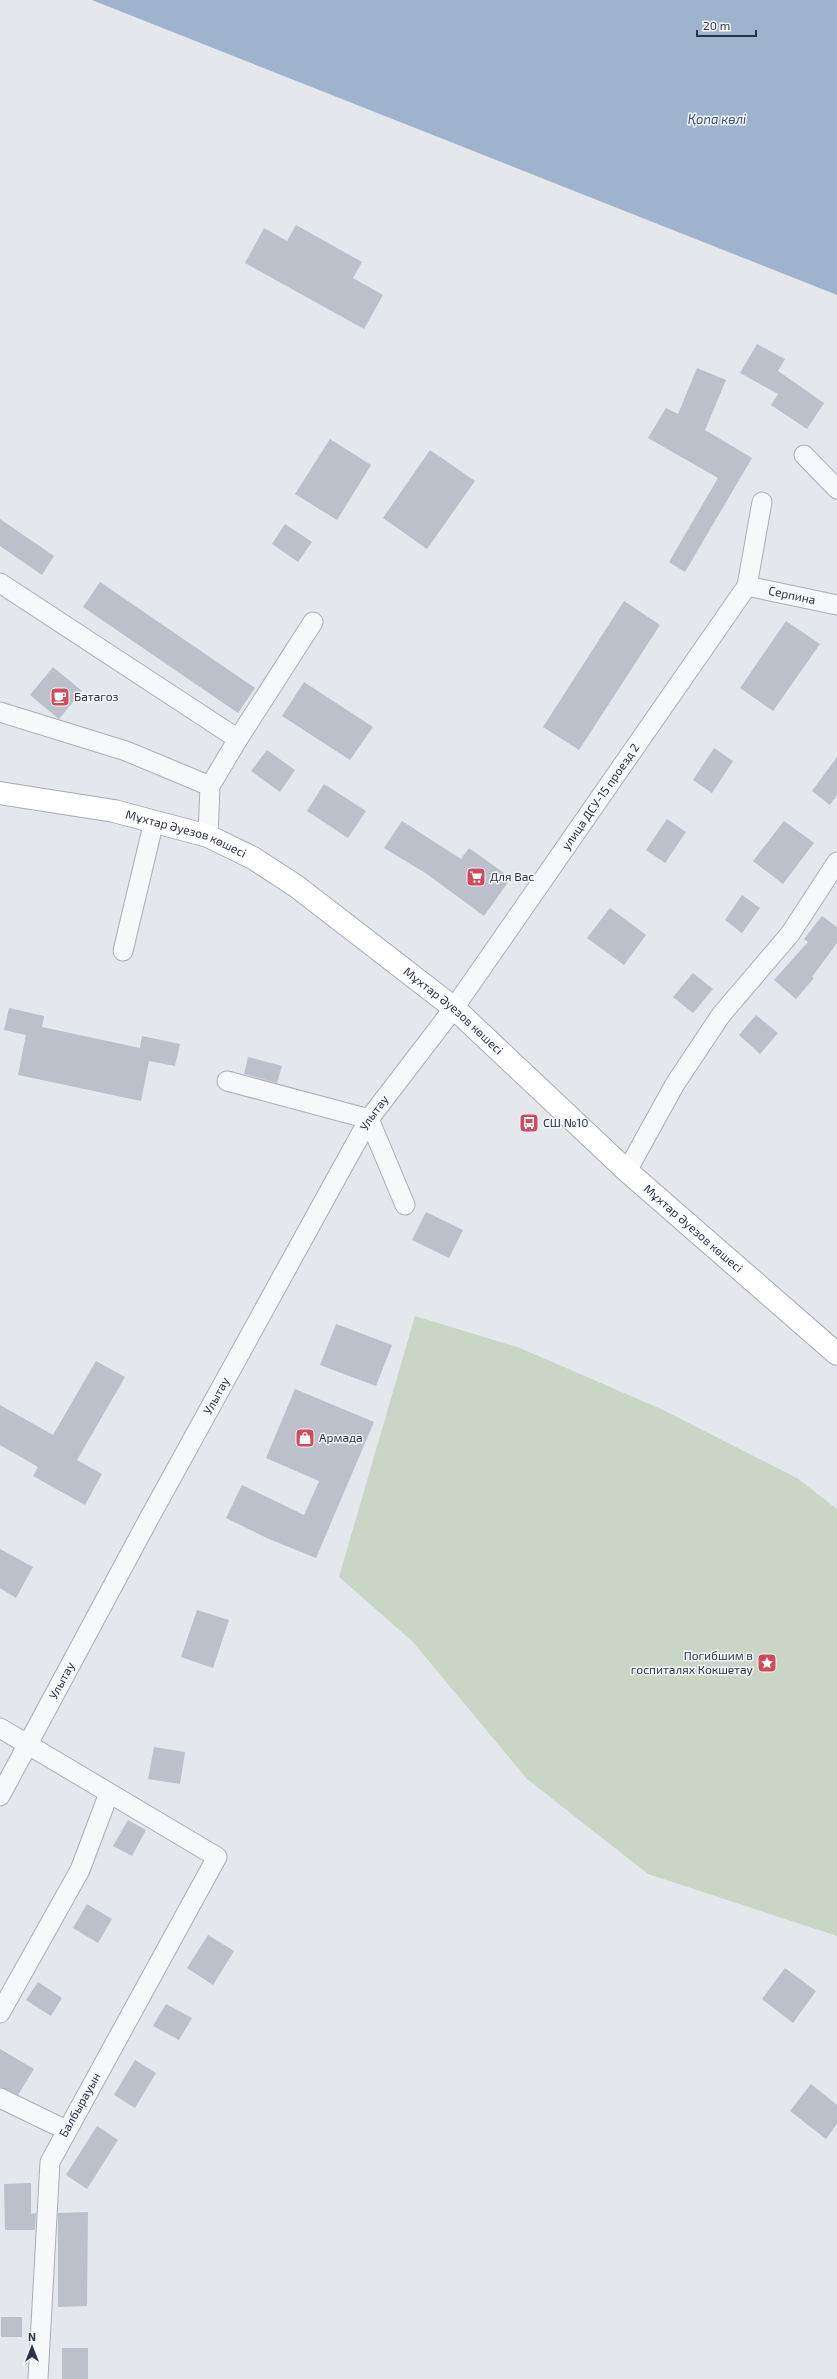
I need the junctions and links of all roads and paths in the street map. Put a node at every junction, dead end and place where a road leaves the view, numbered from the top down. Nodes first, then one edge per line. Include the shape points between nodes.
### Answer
1 (804, 455) dead end
2 (837, 489) edge
3 (762, 502) dead end
4 (0, 584) edge
5 (747, 586) junction
6 (837, 605) edge
7 (313, 622) dead end
8 (0, 712) edge
9 (238, 739) junction
10 (210, 786) junction
11 (0, 792) edge
12 (154, 821) junction
13 (208, 836) junction
14 (837, 862) edge
15 (123, 951) dead end
16 (454, 1008) junction
17 (227, 1081) dead end
18 (369, 1119) junction
19 (627, 1171) junction
20 (405, 1206) dead end
21 (837, 1354) edge
22 (0, 1728) edge
23 (28, 1744) junction
24 (109, 1793) junction
25 (0, 1796) edge
26 (0, 2013) edge
27 (0, 2098) edge
28 (66, 2130) junction
29 (38, 2379) edge

1 - 2 street
3 - 5 street
4 - 9 street
5 - 6 street, Серпина
5 - 16 street, улица ДСУ-15 проезд 2
7 - 9 street
8 - 10 street via 126,751
9 - 10 street
10 - 13 street
11 - 12 main road, Мұхтар Әуезов көшесі via 114,811
12 - 13 main road, Мұхтар Әуезов көшесі
12 - 15 street
13 - 16 main road, Мұхтар Әуезов көшесі via 253,858 296,886
14 - 19 street via 790,934 721,1015 675,1084
16 - 18 street, Улытау
16 - 19 main road, Мұхтар Әуезов көшесі
17 - 18 street
18 - 20 street
18 - 23 street, Улытау
19 - 21 main road, Мұхтар Әуезов көшесі
22 - 23 street
23 - 24 street
23 - 25 street, Улытау
24 - 26 street via 80,1870
24 - 28 street, Балбырауын via 216,1857
27 - 28 street
28 - 29 street, Балбырауын via 50,2162

